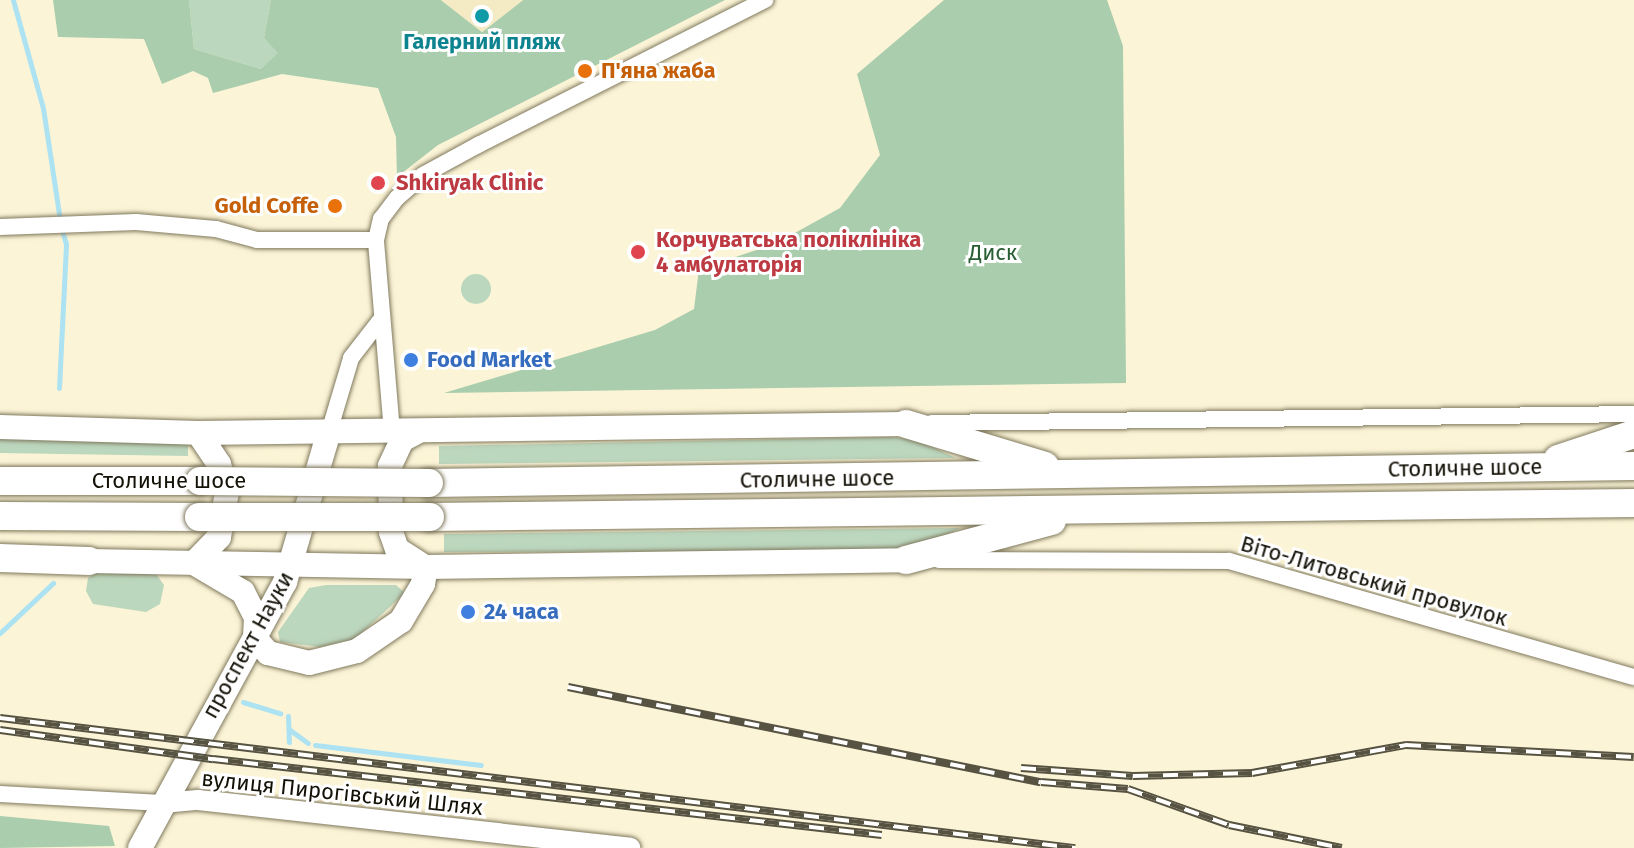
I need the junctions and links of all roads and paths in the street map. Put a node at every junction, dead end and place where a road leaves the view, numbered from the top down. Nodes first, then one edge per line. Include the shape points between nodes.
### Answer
1 (765, 0) edge
2 (0, 227) edge
3 (376, 240) junction
4 (382, 318) junction
5 (1634, 414) edge
6 (906, 424) junction
7 (0, 427) edge
8 (419, 431) junction
9 (329, 432) junction
10 (392, 432) junction
11 (198, 433) junction
12 (1634, 434) edge
13 (1634, 466) edge
14 (1535, 467) junction
15 (1096, 476) junction
16 (0, 481) edge
17 (1634, 503) edge
18 (1109, 508) junction
19 (0, 516) edge
20 (0, 558) edge
21 (906, 560) junction
22 (89, 561) joint
23 (194, 563) junction
24 (293, 565) junction
25 (426, 567) junction
26 (255, 638) junction
27 (1634, 677) edge
28 (0, 794) edge
29 (162, 803) junction
30 (140, 848) edge
31 (630, 848) edge

1 - 3 street via 423,175 389,208
2 - 3 street via 136,222 216,229 257,240
3 - 4 street
4 - 9 street via 351,358
4 - 10 street
5 - 6 street
6 - 8 main road
6 - 15 highway via 1020,462
7 - 11 main road
8 - 10 main road
8 - 25 main road via 402,440 394,452 391,532 397,549
9 - 10 main road
9 - 11 main road
9 - 24 main road, проспект Науки
11 - 23 main road via 219,464 227,492 219,537
12 - 14 highway
13 - 14 highway, Столичне шосе
14 - 15 highway, Столичне шосе
15 - 16 highway, Столичне шосе, bridge
17 - 18 highway, Столичне шосе
18 - 19 highway, Столичне шосе, bridge via 430,517
18 - 21 highway via 979,537
20 - 22 highway
21 - 25 main road
21 - 27 street, Віто-Литовський провулок via 1229,561
22 - 23 main road
23 - 24 main road
23 - 26 main road via 243,592 256,618
24 - 25 main road
24 - 26 main road, проспект Науки
25 - 26 main road via 423,584 401,621 357,651 309,663 277,658
26 - 29 main road, проспект Науки
28 - 29 street, вулиця Пирогівський Шлях
29 - 30 main road, проспект Науки
29 - 31 street, вулиця Пирогівський Шлях via 198,800

